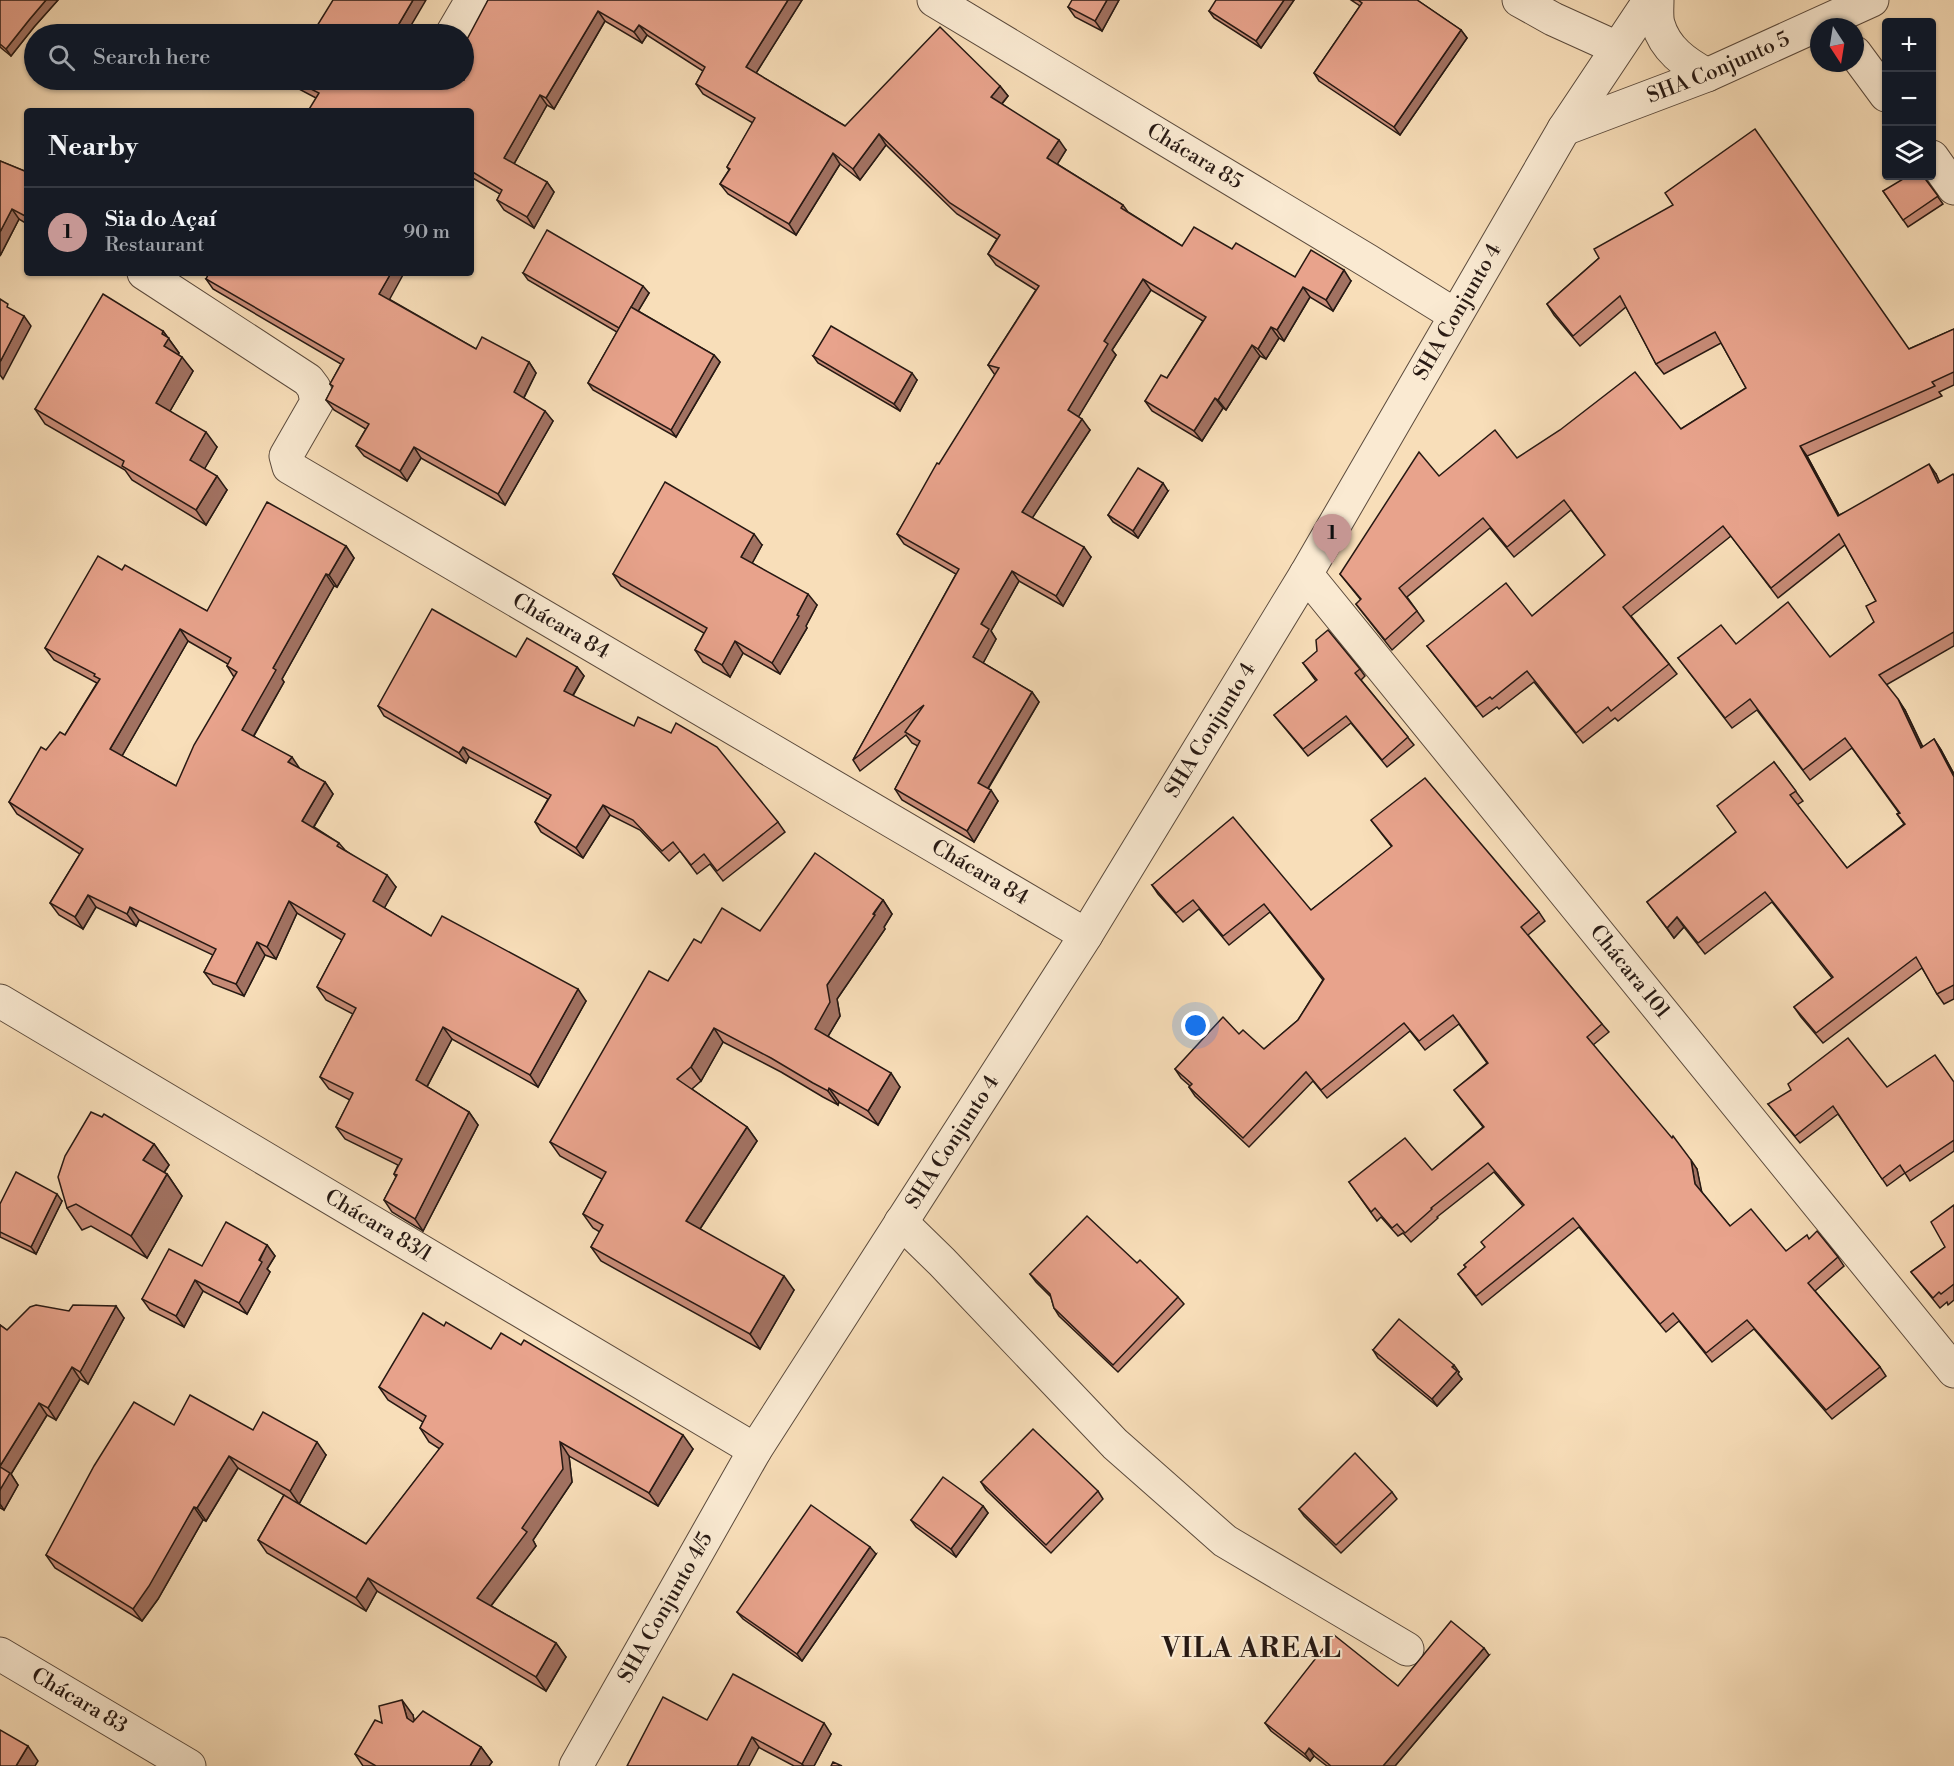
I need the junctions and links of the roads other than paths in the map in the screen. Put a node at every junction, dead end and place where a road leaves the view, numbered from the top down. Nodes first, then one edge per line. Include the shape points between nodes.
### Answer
1 (472, 0) edge
2 (934, 0) edge
3 (1520, 0) edge
4 (1650, 0) edge
5 (1657, 0) edge
6 (1872, 0) edge
7 (1841, 18) edge
8 (458, 24) edge
9 (1810, 32) edge
10 (1617, 48) junction
11 (1864, 65) edge
12 (1707, 75) junction
13 (1882, 88) edge
14 (1564, 129) junction
15 (1936, 163) edge
16 (1954, 188) edge
17 (149, 276) edge
18 (1455, 315) junction
19 (1306, 574) junction
20 (1086, 935) junction
21 (0, 1001) edge
22 (901, 1222) junction
23 (1954, 1371) edge
24 (755, 1450) junction
25 (1407, 1649) dead end
26 (0, 1654) edge
27 (189, 1766) edge
28 (576, 1766) edge

1 - 8 street
2 - 18 street, Chácara 85
3 - 10 street
4 - 10 street, SHA Conjunto 4
5 - 12 street via 1658,23 1669,46 1687,64
6 - 7 street, SHA Conjunto 5
9 - 12 street, SHA Conjunto 5
10 - 14 street, SHA Conjunto 4
11 - 13 street
12 - 14 street, SHA Conjunto 5
14 - 18 street, SHA Conjunto 4
15 - 16 street
17 - 20 street, Chácara 84 via 308,380 314,388 317,402 286,456 289,467
18 - 19 street, SHA Conjunto 4
19 - 20 street, SHA Conjunto 4
19 - 23 street, Chácara 101
20 - 22 street, SHA Conjunto 4
21 - 24 street, Chácara 83/1
22 - 24 street, SHA Conjunto 4
22 - 25 street via 1115,1444 1225,1541
24 - 28 street, SHA Conjunto 4/5
26 - 27 street, Chácara 83

